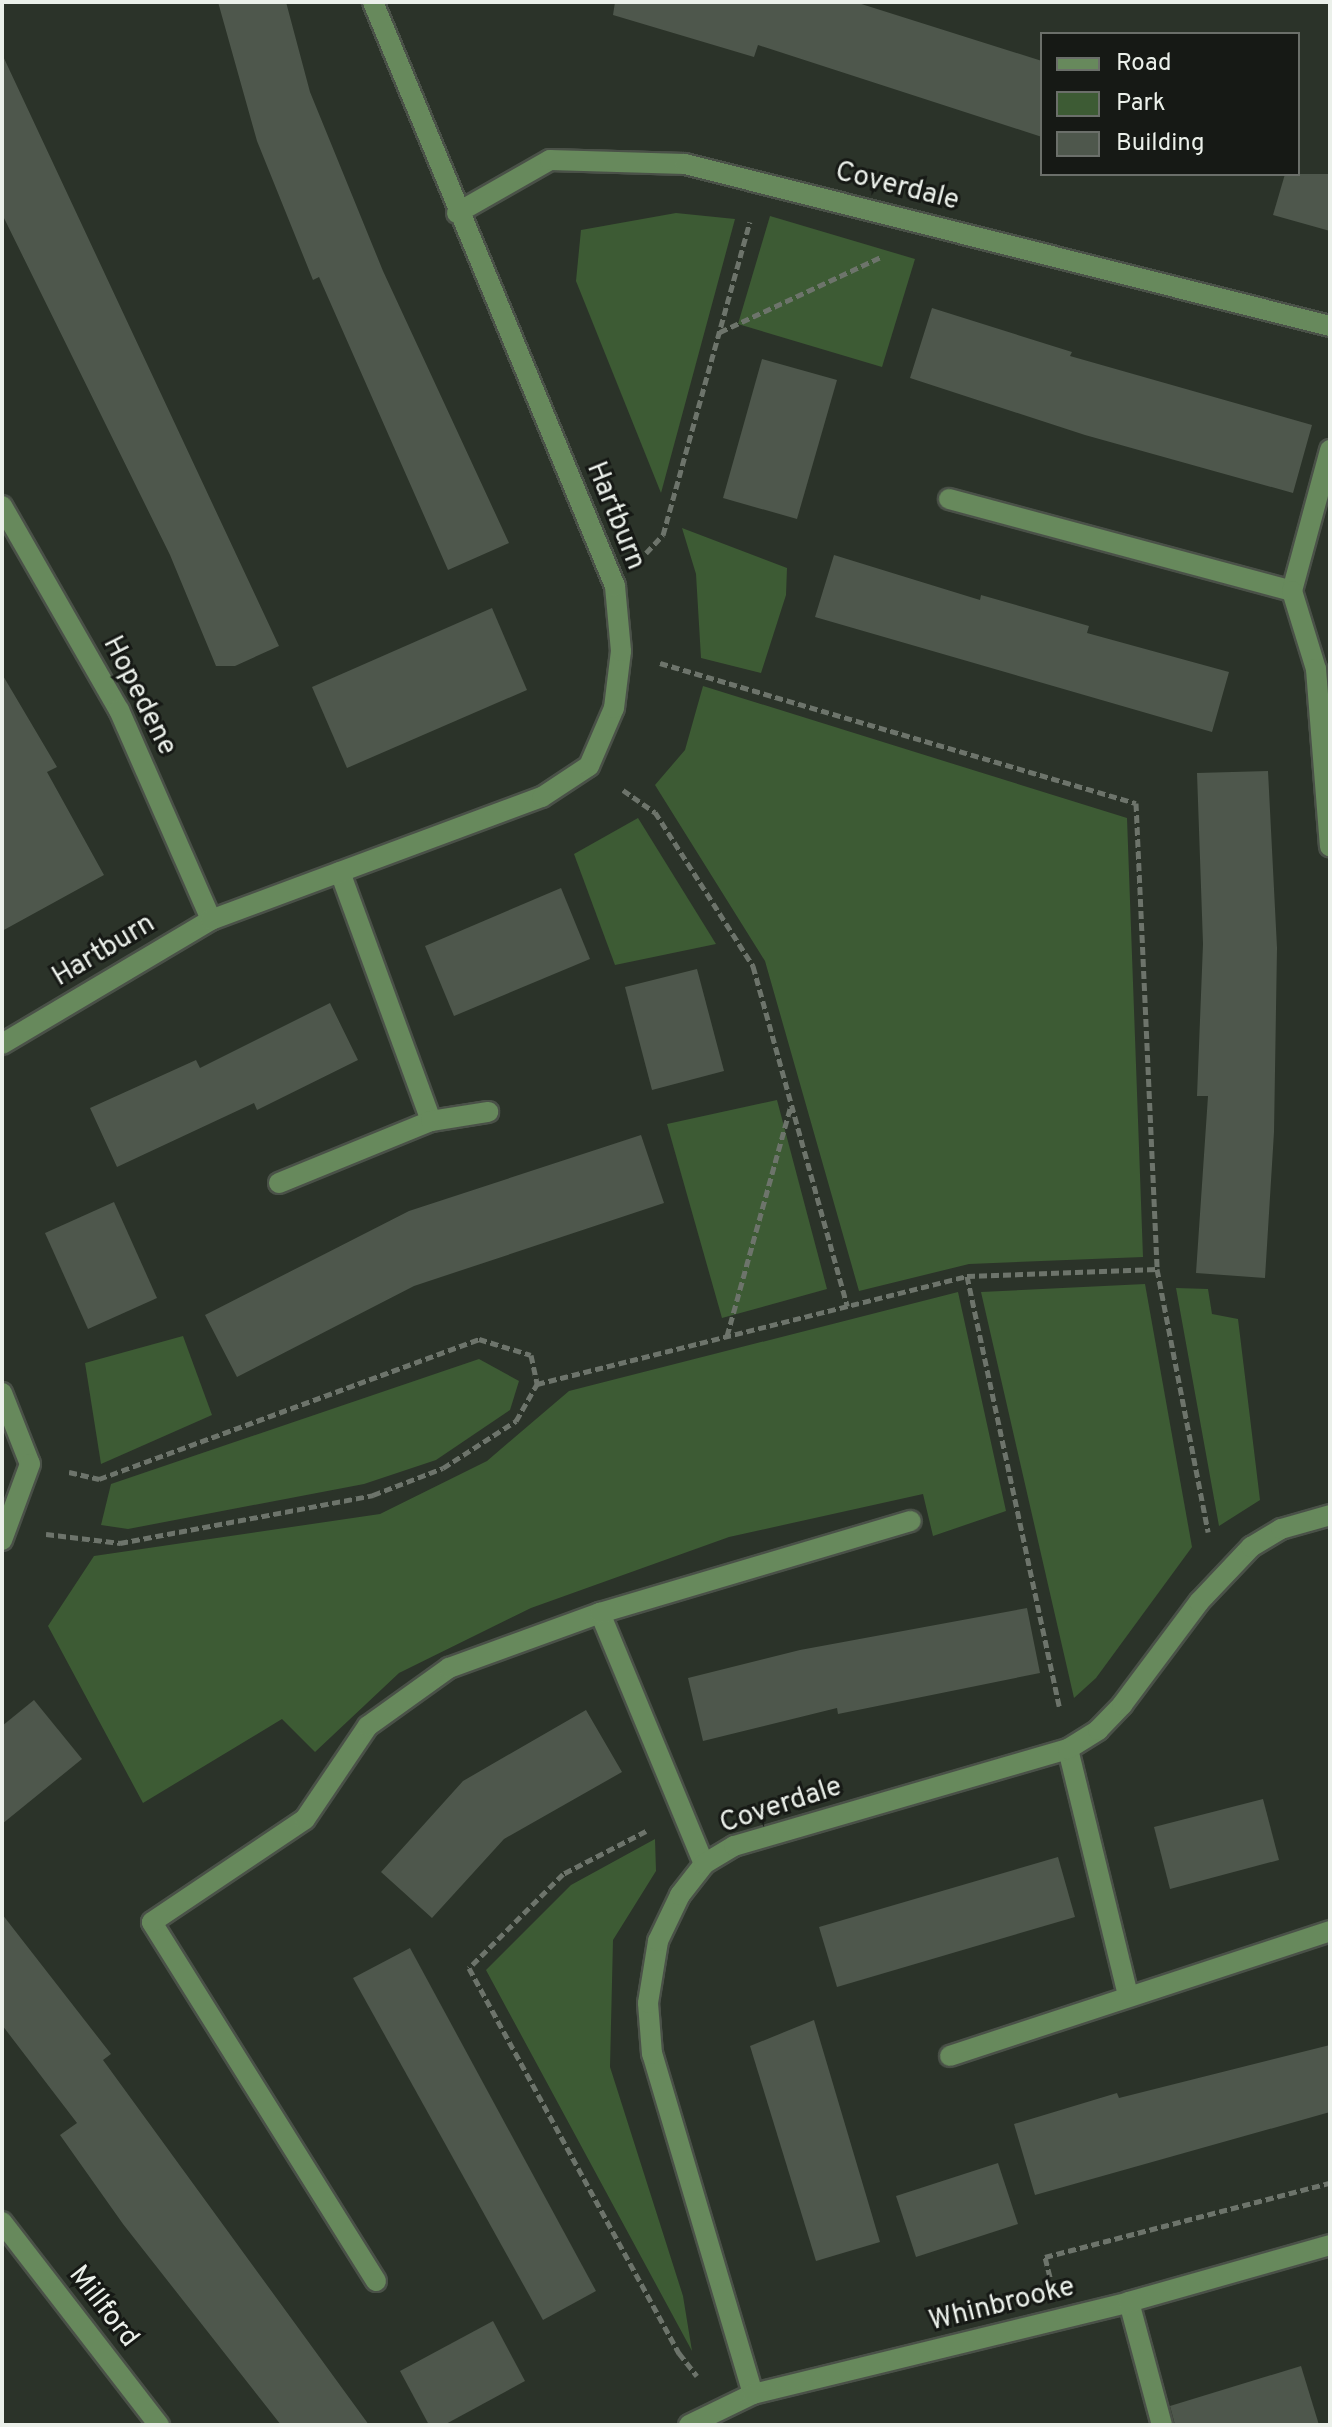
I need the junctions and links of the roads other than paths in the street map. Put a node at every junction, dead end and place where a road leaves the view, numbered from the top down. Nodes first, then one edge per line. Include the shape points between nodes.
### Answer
1 (373, 2) edge
2 (457, 213) junction
3 (1330, 326) edge
4 (1330, 450) edge
5 (949, 499) dead end
6 (2, 506) edge
7 (1292, 591) junction
8 (1330, 846) edge
9 (340, 872) junction
10 (211, 920) junction
11 (2, 1044) edge
12 (488, 1112) dead end
13 (431, 1121) junction
14 (279, 1183) dead end
15 (2, 1393) edge
16 (1330, 1515) edge
17 (911, 1521) dead end
18 (6, 1535) edge
19 (600, 1613) junction
20 (1068, 1749) junction
21 (704, 1864) junction
22 (1330, 1931) edge
23 (1128, 1995) junction
24 (950, 2056) dead end
25 (2, 2222) edge
26 (1330, 2245) edge
27 (376, 2281) dead end
28 (1129, 2302) junction
29 (753, 2394) junction
30 (159, 2425) edge
31 (689, 2425) edge
32 (1162, 2425) edge

1 - 2 street, Hartburn
2 - 3 street, Coverdale via 550,160 685,164
2 - 9 street, Hartburn via 615,586 621,651 614,708 589,766 542,797
4 - 7 street
5 - 7 street
6 - 10 street, Hopedene via 119,710
7 - 8 street via 1316,669
9 - 10 street, Hartburn
9 - 13 street
10 - 11 street, Hartburn
12 - 13 street
13 - 14 street
15 - 18 street via 30,1464
16 - 20 street, Coverdale via 1281,1529 1251,1547 1217,1579 1122,1705 1098,1730
17 - 19 street
19 - 21 street
19 - 27 street via 449,1668 368,1726 305,1819 152,1922
20 - 21 street, Coverdale via 734,1846
20 - 23 street
21 - 29 street, Coverdale via 680,1895 658,1941 648,2003 652,2054
22 - 23 street
23 - 24 street
25 - 30 street, Millford
26 - 28 street, Whinbrooke
28 - 29 street, Whinbrooke
28 - 32 street
29 - 31 street, Whinbrooke

